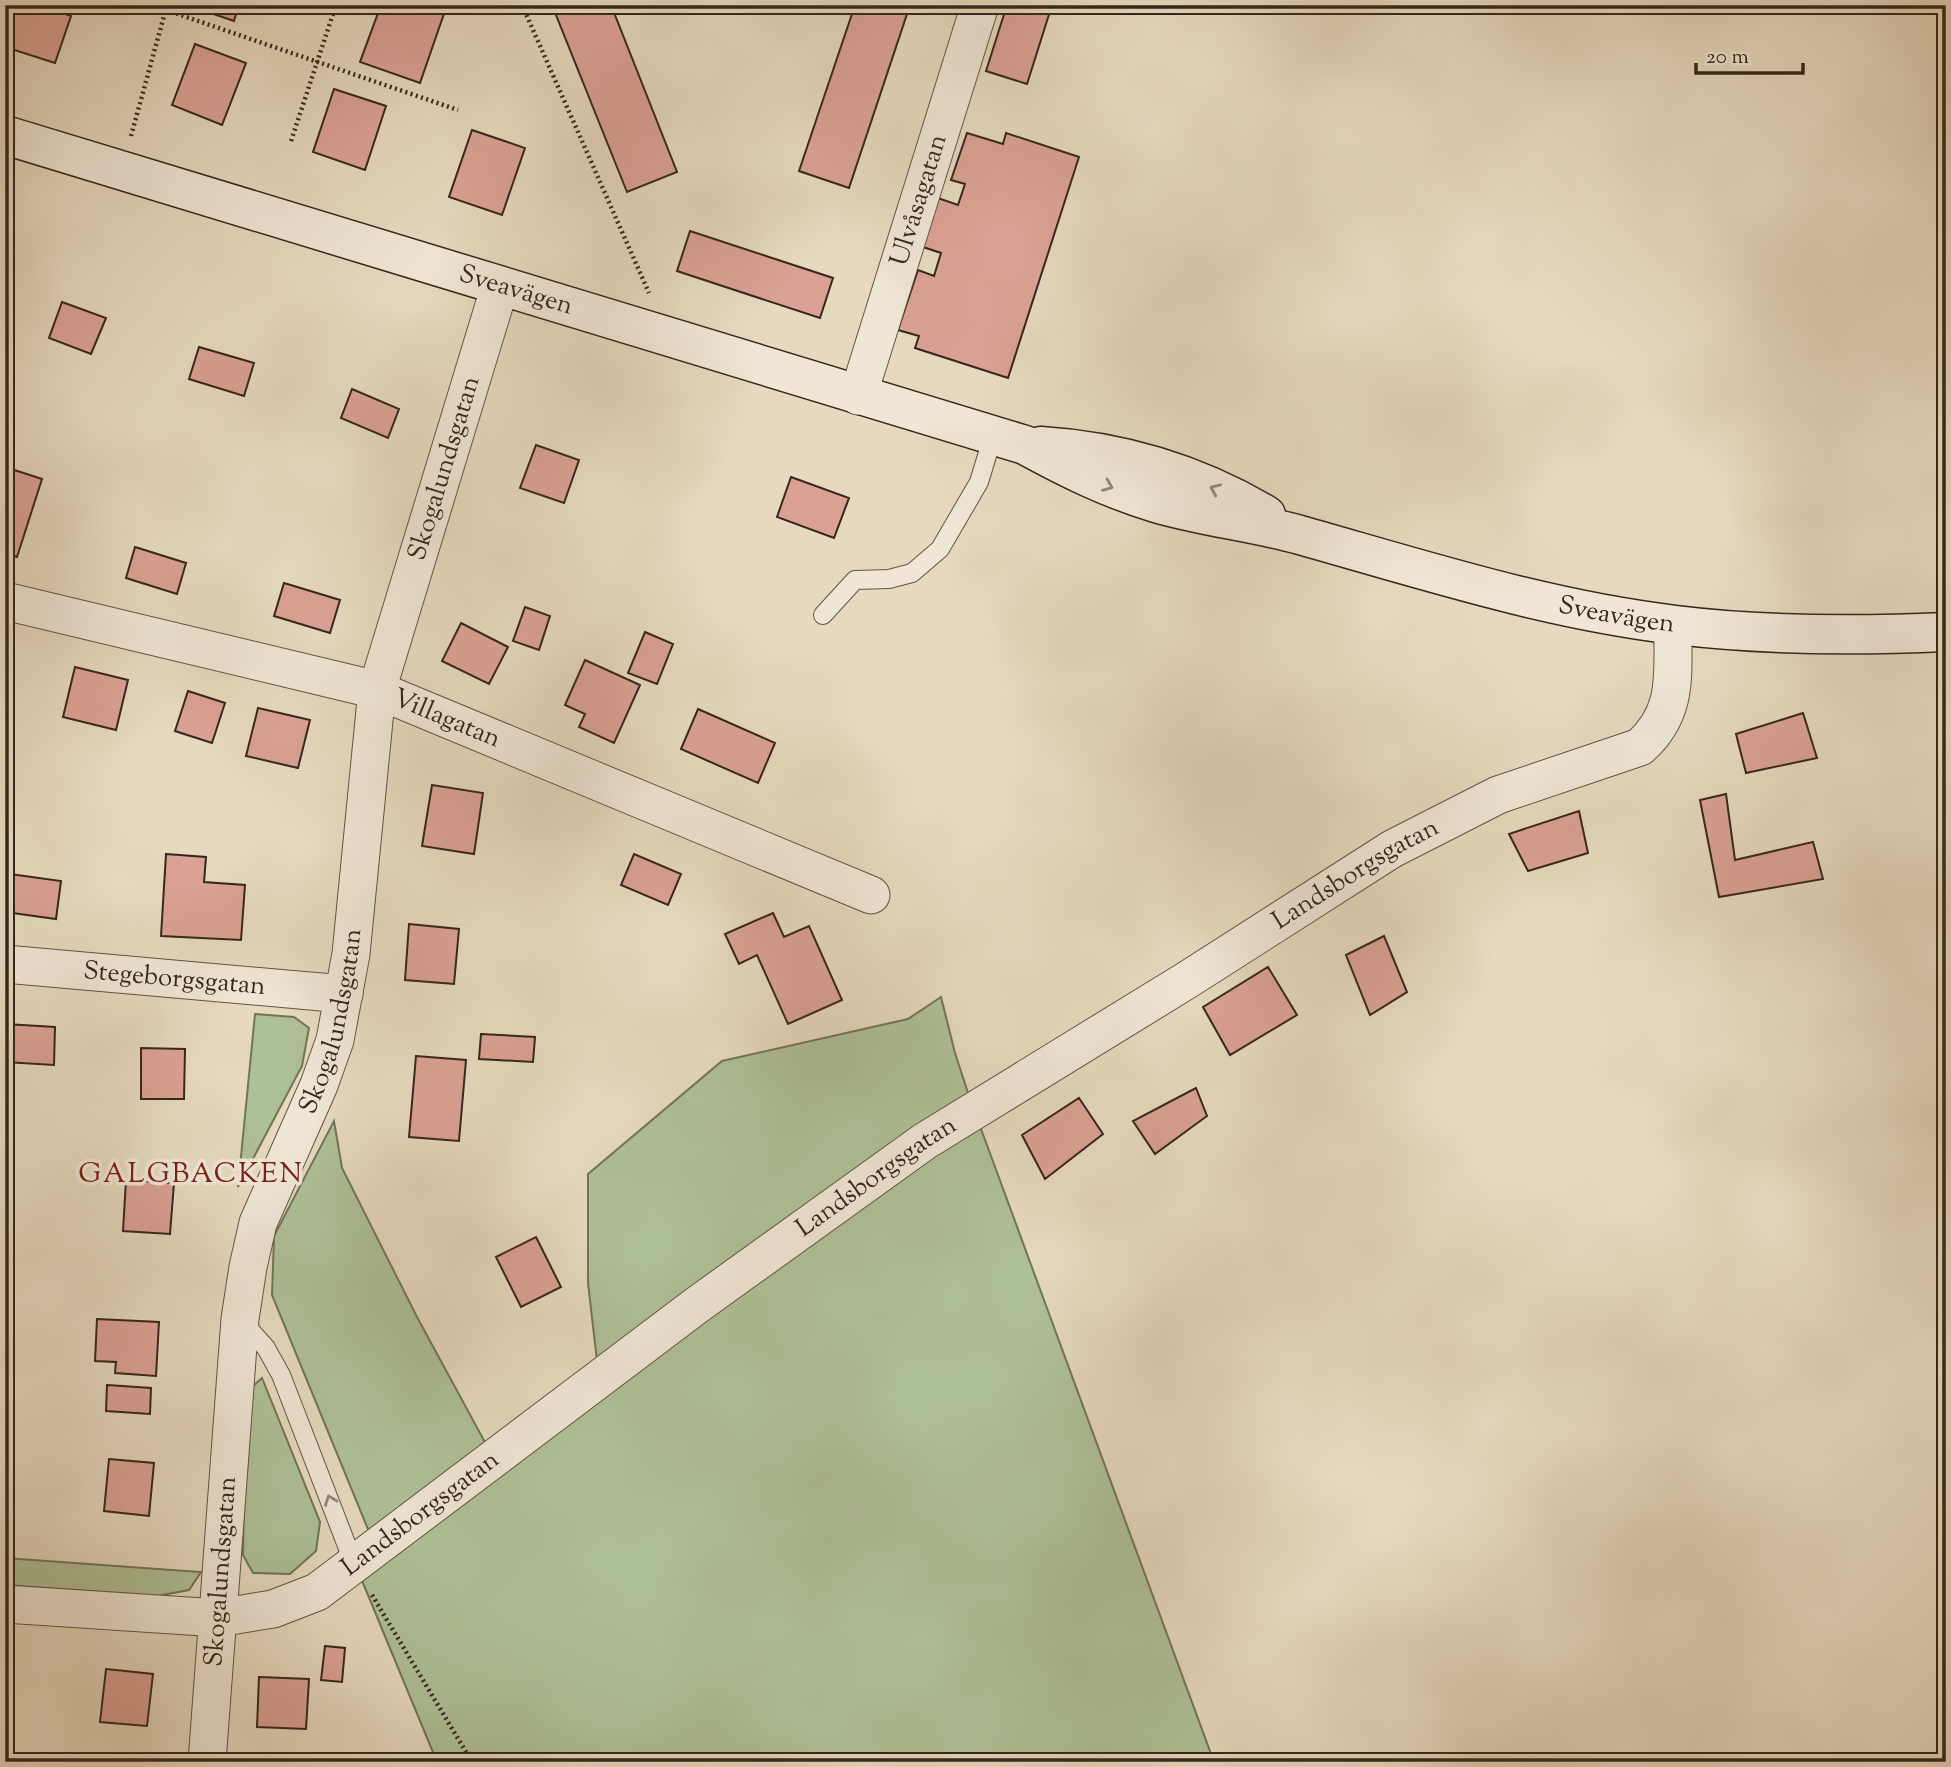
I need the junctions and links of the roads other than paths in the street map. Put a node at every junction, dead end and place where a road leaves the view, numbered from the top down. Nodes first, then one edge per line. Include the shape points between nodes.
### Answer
1 (980, 5) edge
2 (5, 135) edge
3 (500, 286) junction
4 (858, 396) junction
5 (1009, 441) junction
6 (5, 601) edge
7 (823, 615) dead end
8 (1673, 625) junction
9 (1946, 632) edge
10 (377, 690) junction
11 (871, 895) dead end
12 (5, 964) edge
13 (344, 995) junction
14 (240, 1319) junction
15 (354, 1564) junction
16 (5, 1604) edge
17 (218, 1618) junction
18 (207, 1762) edge

1 - 4 street, Ulvåsagatan
2 - 3 main road, Sveavägen
3 - 4 main road, Sveavägen
3 - 10 street, Skogalundsgatan
4 - 5 main road, Sveavägen
5 - 7 lane via 940,549 912,573 855,580
5 - 8 main road, Sveavägen via 1135,496 1296,534 1497,591
6 - 10 street, Villagatan
8 - 9 main road, Sveavägen via 1789,634
8 - 15 street, Landsborgsgatan via 1672,693 1656,734 1640,747 1498,795 1392,849 925,1141 697,1305
10 - 11 street, Villagatan
10 - 13 street, Skogalundsgatan
12 - 13 street, Stegeborgsgatan
13 - 14 street, Skogalundsgatan via 319,1086 258,1223
15 -> 14 lane via 281,1375 266,1348
14 - 17 street, Skogalundsgatan
15 - 17 street, Landsborgsgatan via 317,1591 272,1609
16 - 17 street, Landsborgsgatan
17 - 18 street, Skogalundsgatan

